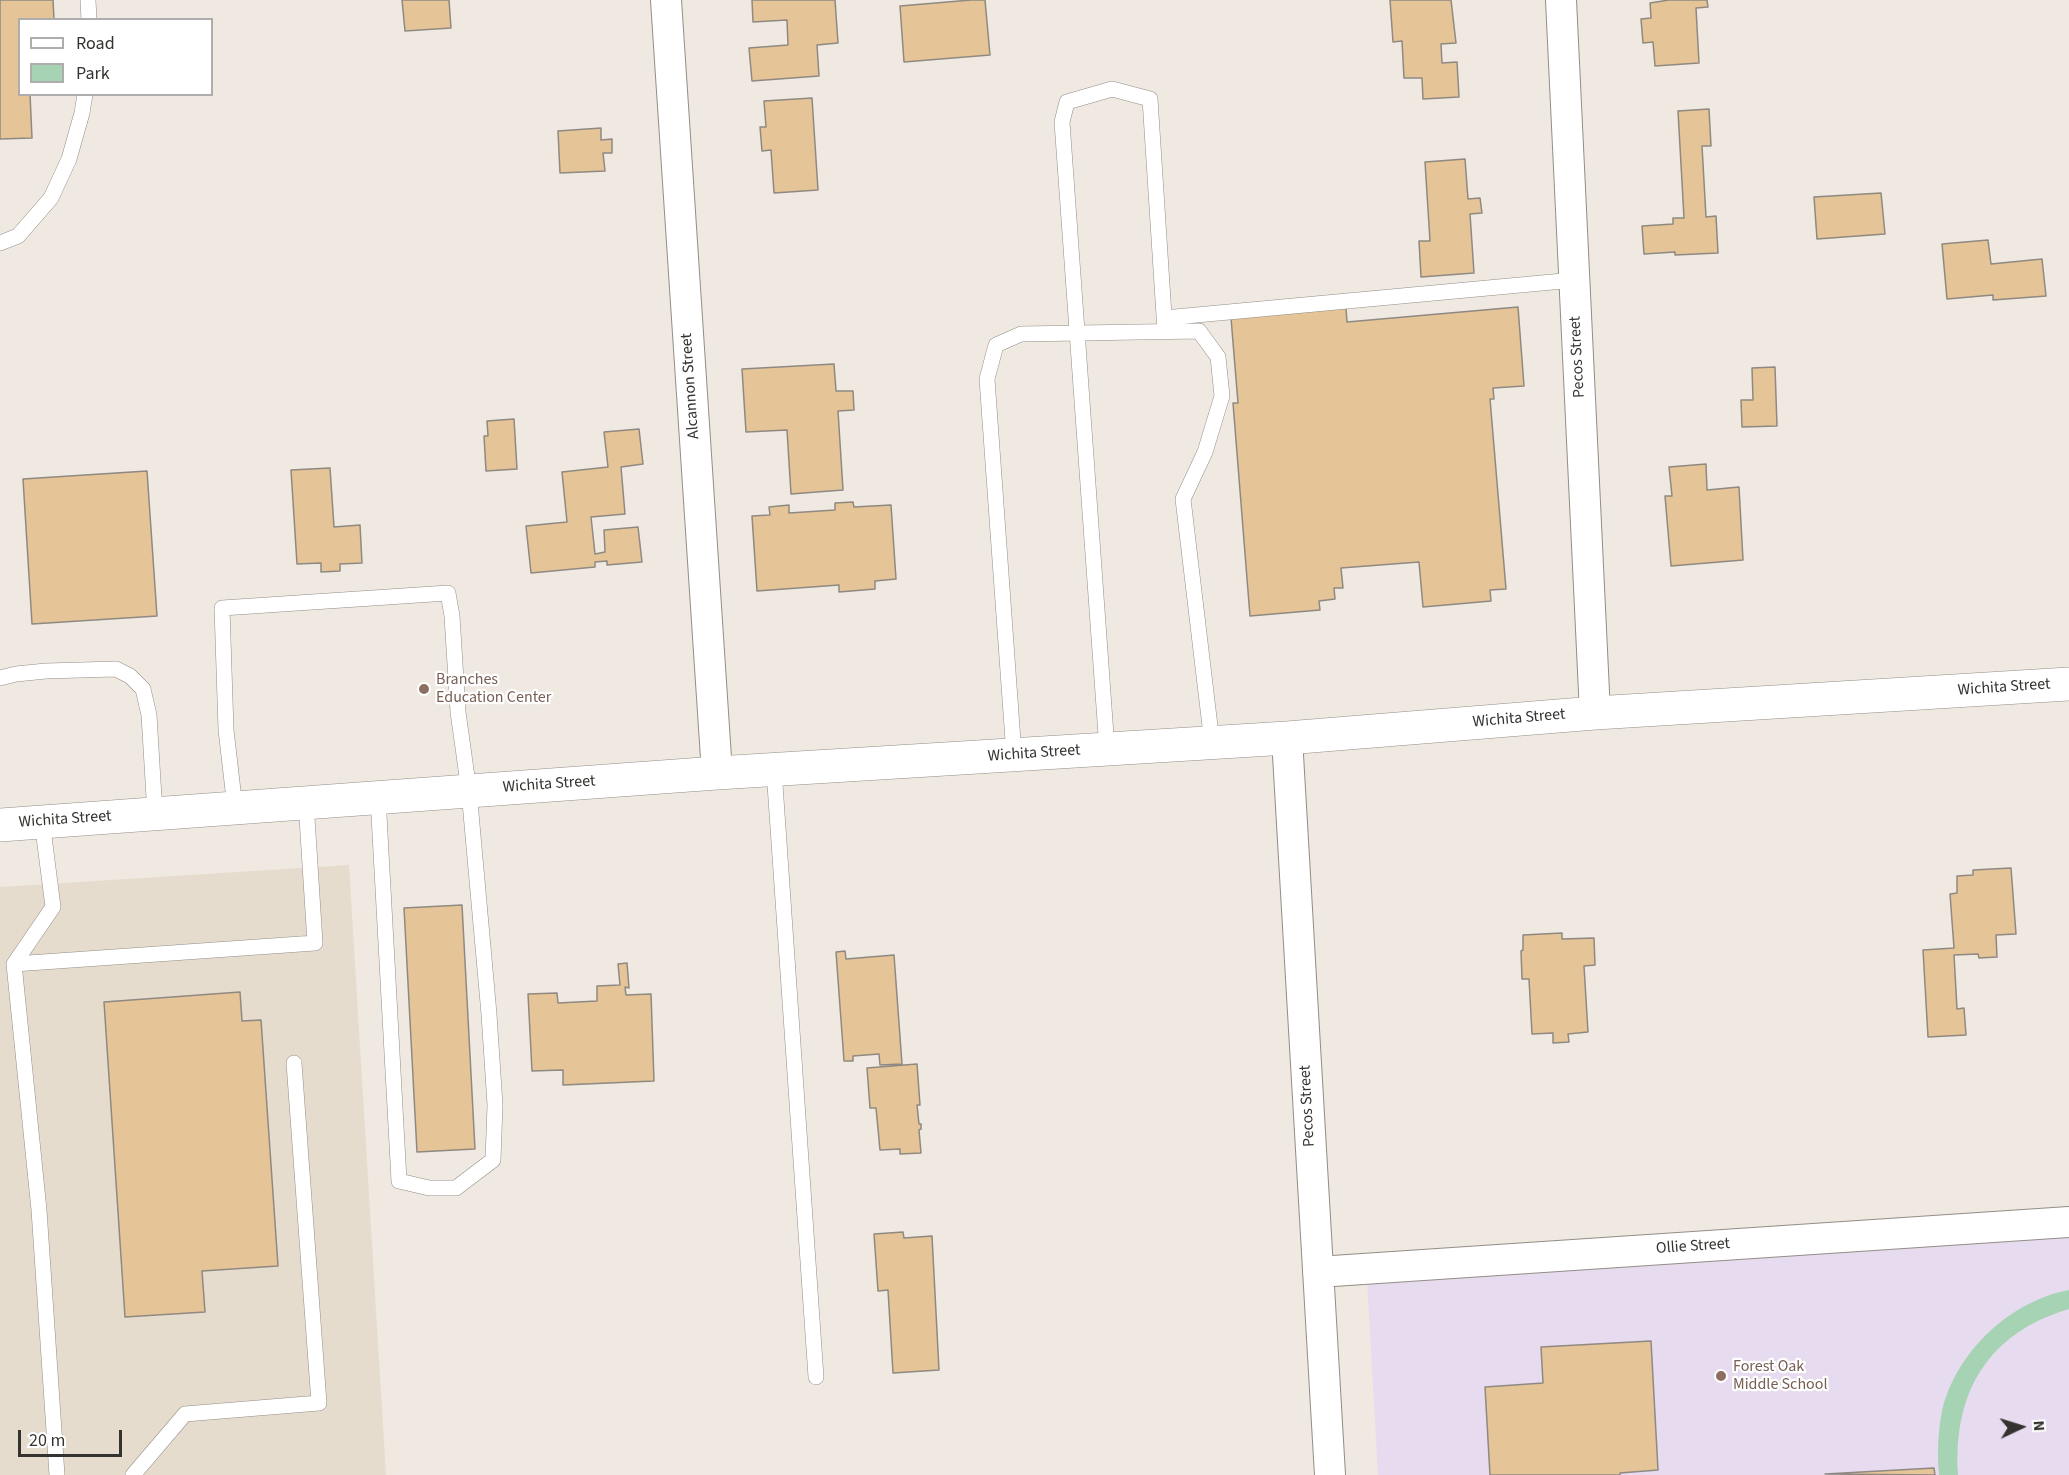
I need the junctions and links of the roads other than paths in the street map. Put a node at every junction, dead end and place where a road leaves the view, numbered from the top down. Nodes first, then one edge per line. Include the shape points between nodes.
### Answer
1 (88, 0) edge
2 (666, 0) edge
3 (1561, 0) edge
4 (89, 18) edge
5 (85, 96) edge
6 (0, 243) edge
7 (1574, 280) junction
8 (1165, 325) junction
9 (1078, 333) junction
10 (0, 678) edge
11 (2069, 684) edge
12 (1595, 713) junction
13 (1287, 738) junction
14 (1212, 742) junction
15 (1107, 749) junction
16 (1014, 755) junction
17 (774, 770) junction
18 (717, 773) junction
19 (469, 791) junction
20 (378, 797) junction
21 (306, 802) junction
22 (235, 808) junction
23 (155, 813) junction
24 (42, 821) junction
25 (0, 825) edge
26 (15, 964) junction
27 (294, 1063) dead end
28 (2069, 1222) edge
29 (1317, 1272) junction
30 (816, 1377) dead end
31 (57, 1475) edge
32 (133, 1475) edge
33 (1330, 1475) edge

1 - 4 lane
2 - 18 street, Alcannon Street
3 - 7 street, Pecos Street
5 - 6 lane via 69,159 51,198 18,236
7 - 8 lane
7 - 12 street, Pecos Street
8 - 9 lane
8 - 9 lane via 1150,99 1112,89 1067,102 1062,122
8 - 14 lane via 1199,331 1218,357 1222,396 1205,452 1183,499
9 - 15 lane
9 - 16 lane via 1021,334 996,345 987,380
10 - 23 lane via 46,671 116,669 130,676 143,689 149,716
11 - 12 main road, Wichita Street
12 - 13 main road, Wichita Street
13 - 14 main road, Wichita Street
13 - 29 street, Pecos Street
14 - 15 main road, Wichita Street
15 - 16 main road, Wichita Street
16 - 17 main road, Wichita Street
17 - 18 main road, Wichita Street
17 - 30 lane
18 - 19 main road, Wichita Street
19 - 20 main road, Wichita Street
19 - 20 lane via 495,1105 493,1160 456,1188 429,1188 399,1181
19 - 22 lane via 448,593 246,607 222,609 226,730
20 - 21 main road, Wichita Street
21 - 22 main road, Wichita Street
21 - 26 lane via 315,943
22 - 23 main road, Wichita Street
23 - 24 main road, Wichita Street
24 - 25 main road, Wichita Street
24 - 26 lane via 53,907
26 - 31 lane via 39,1210
27 - 32 lane via 319,1403 185,1414
28 - 29 street, Ollie Street
29 - 33 street, Pecos Street

